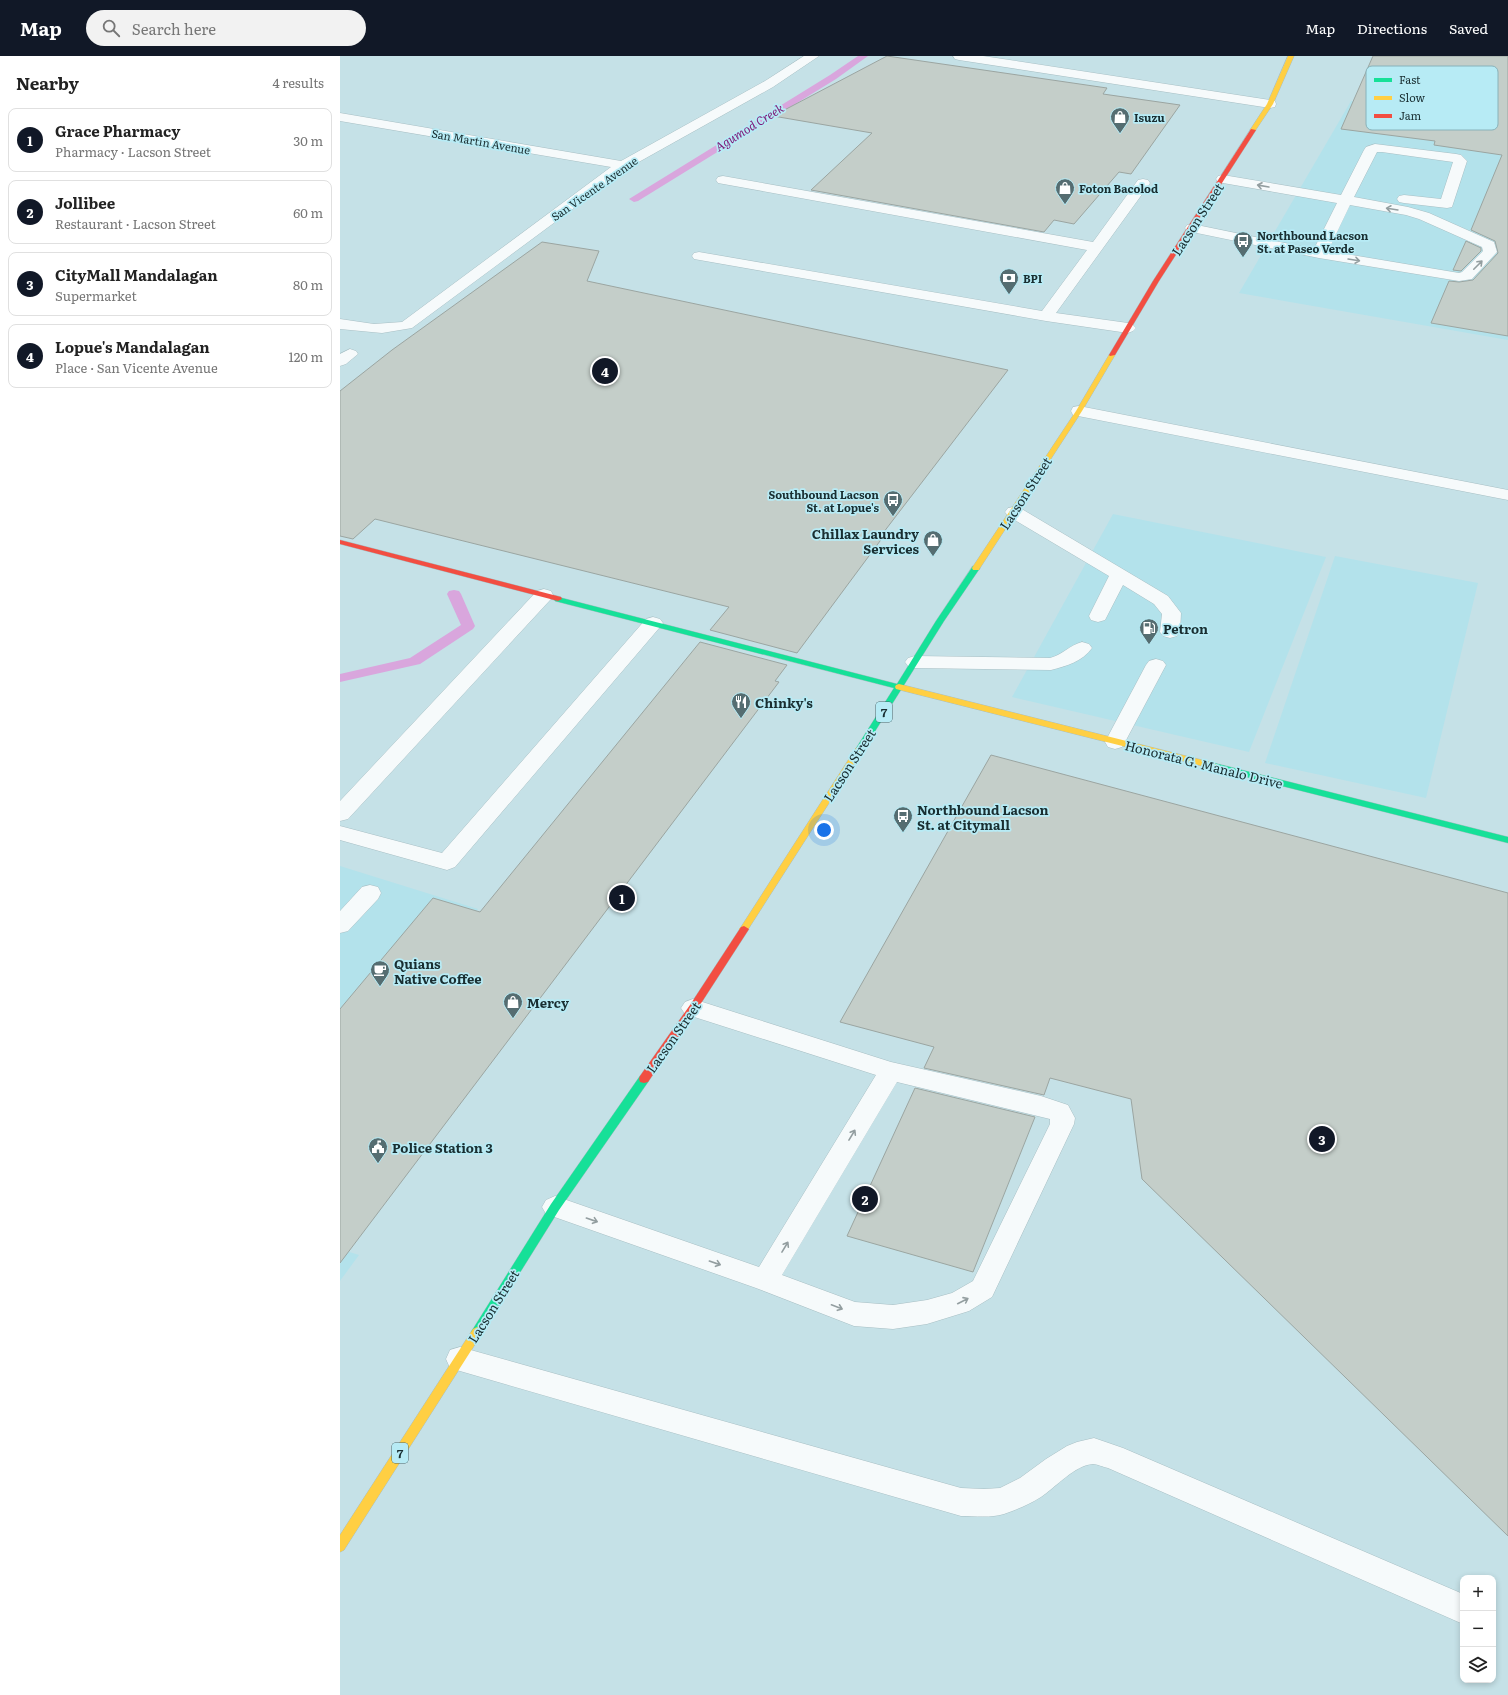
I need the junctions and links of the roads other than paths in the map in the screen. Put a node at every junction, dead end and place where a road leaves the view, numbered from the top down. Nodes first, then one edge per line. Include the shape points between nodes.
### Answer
1 (813, 56) edge
2 (959, 56) edge
3 (1291, 56) edge
4 (1270, 104) junction
5 (340, 118) edge
6 (623, 165) junction
7 (1226, 174) junction
8 (723, 180) dead end
9 (1143, 183) dead end
10 (1347, 196) junction
11 (1192, 228) junction
12 (1097, 247) junction
13 (1319, 254) junction
14 (699, 256) dead end
15 (1046, 316) junction
16 (340, 324) edge
17 (1128, 328) junction
18 (1079, 411) junction
19 (1508, 495) edge
20 (1014, 512) junction
21 (340, 542) edge
22 (1119, 574) junction
23 (544, 595) junction
24 (1098, 616) dead end
25 (653, 623) junction
26 (1170, 632) dead end
27 (1082, 648) dead end
28 (915, 662) junction
29 (1156, 665) dead end
30 (900, 687) junction
31 (1115, 742) junction
32 (340, 814) edge
33 (340, 833) edge
34 (1508, 840) edge
35 (370, 893) dead end
36 (340, 926) edge
37 (693, 1008) junction
38 (891, 1071) junction
39 (555, 1207) junction
40 (765, 1280) junction
41 (460, 1359) junction
42 (340, 1546) edge
43 (1460, 1608) edge

1 - 6 street, San Vicente Avenue via 769,84
2 - 4 street
3 - 4 main road, Lacson Street / 7
4 - 7 main road, Lacson Street / 7
5 - 6 street, San Martin Avenue
6 - 16 street, San Vicente Avenue via 407,325 378,330
7 - 10 street
7 - 11 main road, Lacson Street / 7
8 - 12 street
9 - 12 street
10 - 10 street via 1447,204 1460,160 1375,148 1371,150
10 - 13 street
13 -> 10 street via 1459,277 1467,276 1490,252 1489,245 1424,216
11 - 13 street
11 - 17 main road, Lacson Street / 7
12 - 15 street
14 - 15 street
15 - 17 street
17 - 18 main road, Lacson Street / 7
18 - 19 street
18 - 20 main road, Lacson Street / 7
20 - 22 street
20 - 28 main road, Lacson Street / 7
21 - 23 main road, Honorata G. Manalo Drive
22 - 24 street
22 - 26 street via 1162,600 1172,613
23 - 25 main road, Honorata G. Manalo Drive
23 - 32 street
25 - 30 main road, Honorata G. Manalo Drive
25 - 33 street via 447,862
27 - 28 street via 1065,660 1051,664
28 - 30 main road, Lacson Street / 7
29 - 31 street
30 - 31 main road, Honorata G. Manalo Drive
30 - 37 main road, Lacson Street / 7
31 - 34 main road, Honorata G. Manalo Drive
35 - 36 street
37 - 38 street
37 - 39 main road, Lacson Street / 7
40 -> 38 street
40 -> 38 street via 854,1314 893,1317 927,1312 959,1303 983,1289 1063,1118 1058,1112 1041,1106
39 -> 40 street
39 - 41 main road, Lacson Street / 7
41 - 42 main road, Lacson Street / 7
41 - 43 street via 961,1502 1002,1501 1030,1488 1077,1456 1094,1451 1113,1456

